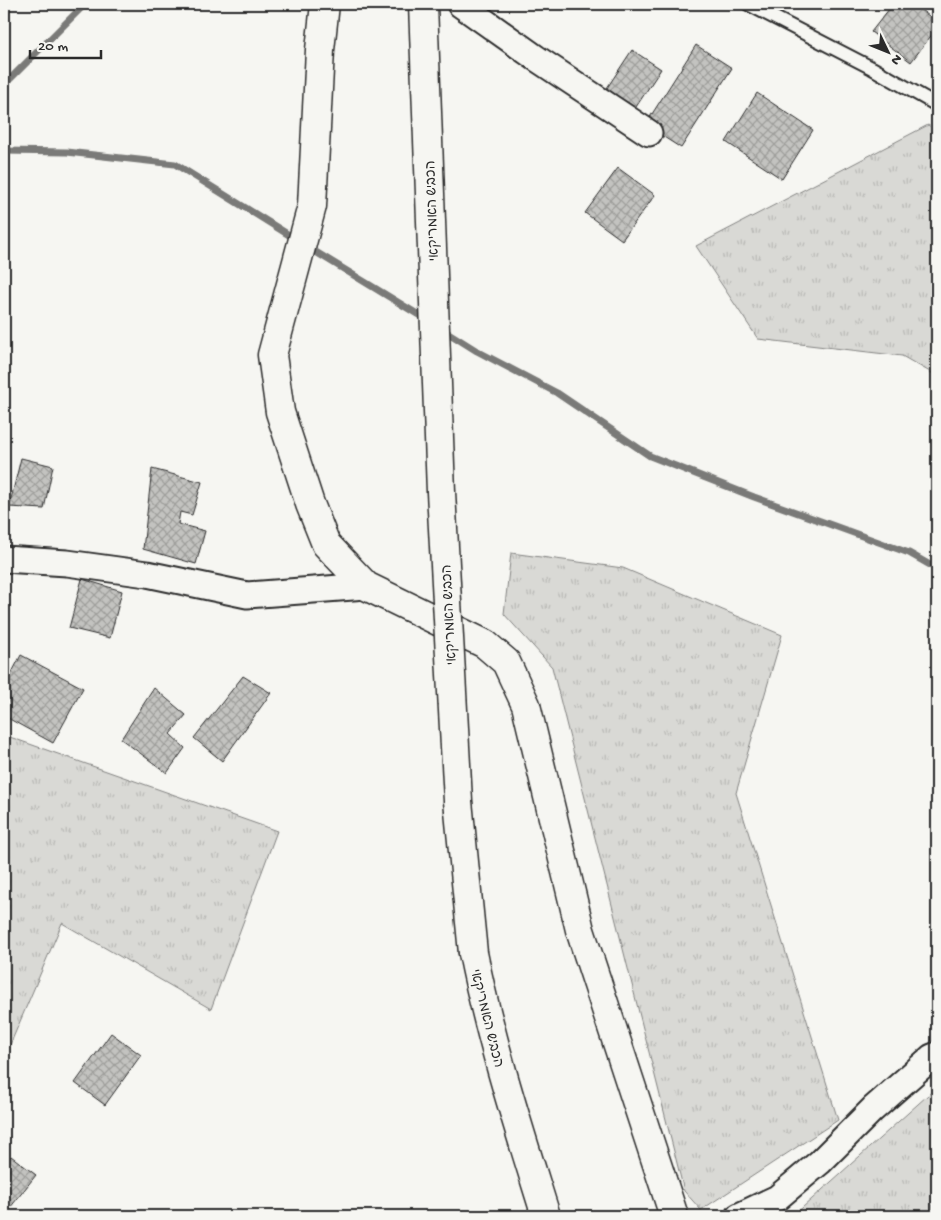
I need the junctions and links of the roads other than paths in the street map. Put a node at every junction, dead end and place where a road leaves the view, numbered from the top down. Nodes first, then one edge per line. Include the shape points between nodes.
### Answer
1 (325, 4) edge
2 (423, 4) edge
3 (460, 4) edge
4 (748, 4) edge
5 (937, 105) edge
6 (649, 133) dead end
7 (4, 559) edge
8 (366, 586) junction
9 (937, 1055) edge
10 (546, 1216) edge
11 (674, 1216) edge
12 (739, 1216) edge

1 - 8 street via 312,206 272,355 280,412 326,544
2 - 10 street, הכביש האמריקאי, bridge via 442,502 458,800 473,953 498,1060
3 - 6 street
4 - 5 lane
7 - 8 street via 67,563 148,574 247,595
8 - 11 street via 485,644 506,662 526,705 580,930
9 - 12 street via 777,1198

